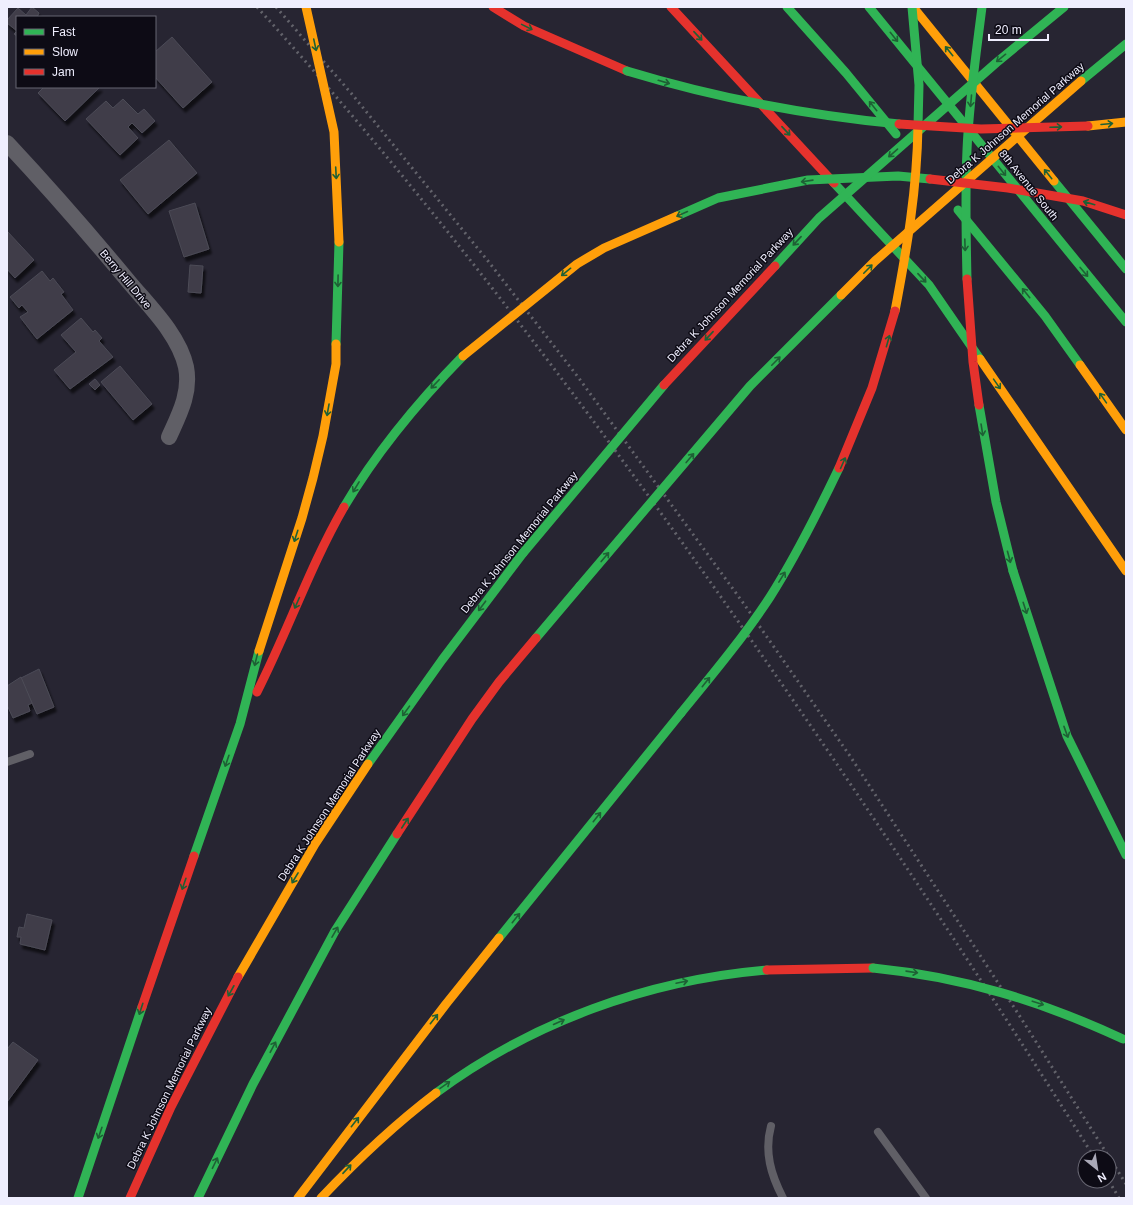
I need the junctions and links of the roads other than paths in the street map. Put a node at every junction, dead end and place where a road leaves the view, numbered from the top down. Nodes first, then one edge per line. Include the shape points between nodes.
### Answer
1 (306, 7) edge
2 (493, 7) edge
3 (671, 7) edge
4 (787, 7) edge
5 (869, 7) edge
6 (913, 7) edge
7 (982, 7) edge
8 (1064, 7) edge
9 (1126, 44) edge
10 (1126, 122) edge
11 (7, 143) edge
12 (1126, 215) edge
13 (1126, 269) edge
14 (1126, 322) edge
15 (1126, 430) edge
16 (169, 437) dead end
17 (1126, 570) edge
18 (240, 724) junction
19 (30, 754) dead end
20 (7, 762) edge
21 (1126, 855) edge
22 (1124, 1040) edge
23 (771, 1126) dead end
24 (878, 1132) dead end
25 (78, 1198) edge
26 (130, 1198) edge
27 (198, 1198) edge
28 (298, 1198) edge
29 (321, 1198) edge
30 (783, 1198) edge
31 (926, 1198) edge

1 -> 18 main road, bridge via 334,132 339,242 336,364 323,436 302,518 263,636
2 -> 10 main road, bridge via 524,26 627,71 698,92 776,108 946,128 1088,126
3 -> 17 main road via 929,286
15 -> 4 main road via 1045,316 846,73
5 -> 14 main road, 8th Avenue South
13 -> 6 main road, 8th Avenue South
28 -> 6 main road, bridge via 446,1004 748,628 806,538 852,444 884,356 899,296 917,170 919,81
7 -> 21 main road, bridge via 974,60 964,230 968,318 975,390 988,469 1013,572 1068,736
8 -> 26 main road, Debra K Johnson Memorial Parkway, bridge via 819,218 661,388 523,553 375,753 315,844 214,1022
27 -> 9 main road, Debra K Johnson Memorial Parkway, bridge via 253,1084 335,931 499,682 750,386 875,261 1046,110
11 - 16 street, Berry Hill Drive via 108,257 151,308 176,343 186,366 187,385 183,406
12 -> 18 main road, bridge via 1083,201 1008,188 898,176 808,180 718,198 604,248 577,264 463,356 407,415 364,474 325,542 273,662
18 -> 25 main road
19 - 20 lane
29 -> 22 main road, bridge via 366,1149 398,1120 476,1064 575,1015 642,992 708,977 781,969 873,968 921,973 974,984 1054,1008
23 - 30 lane via 768,1144 771,1170
24 - 31 lane

